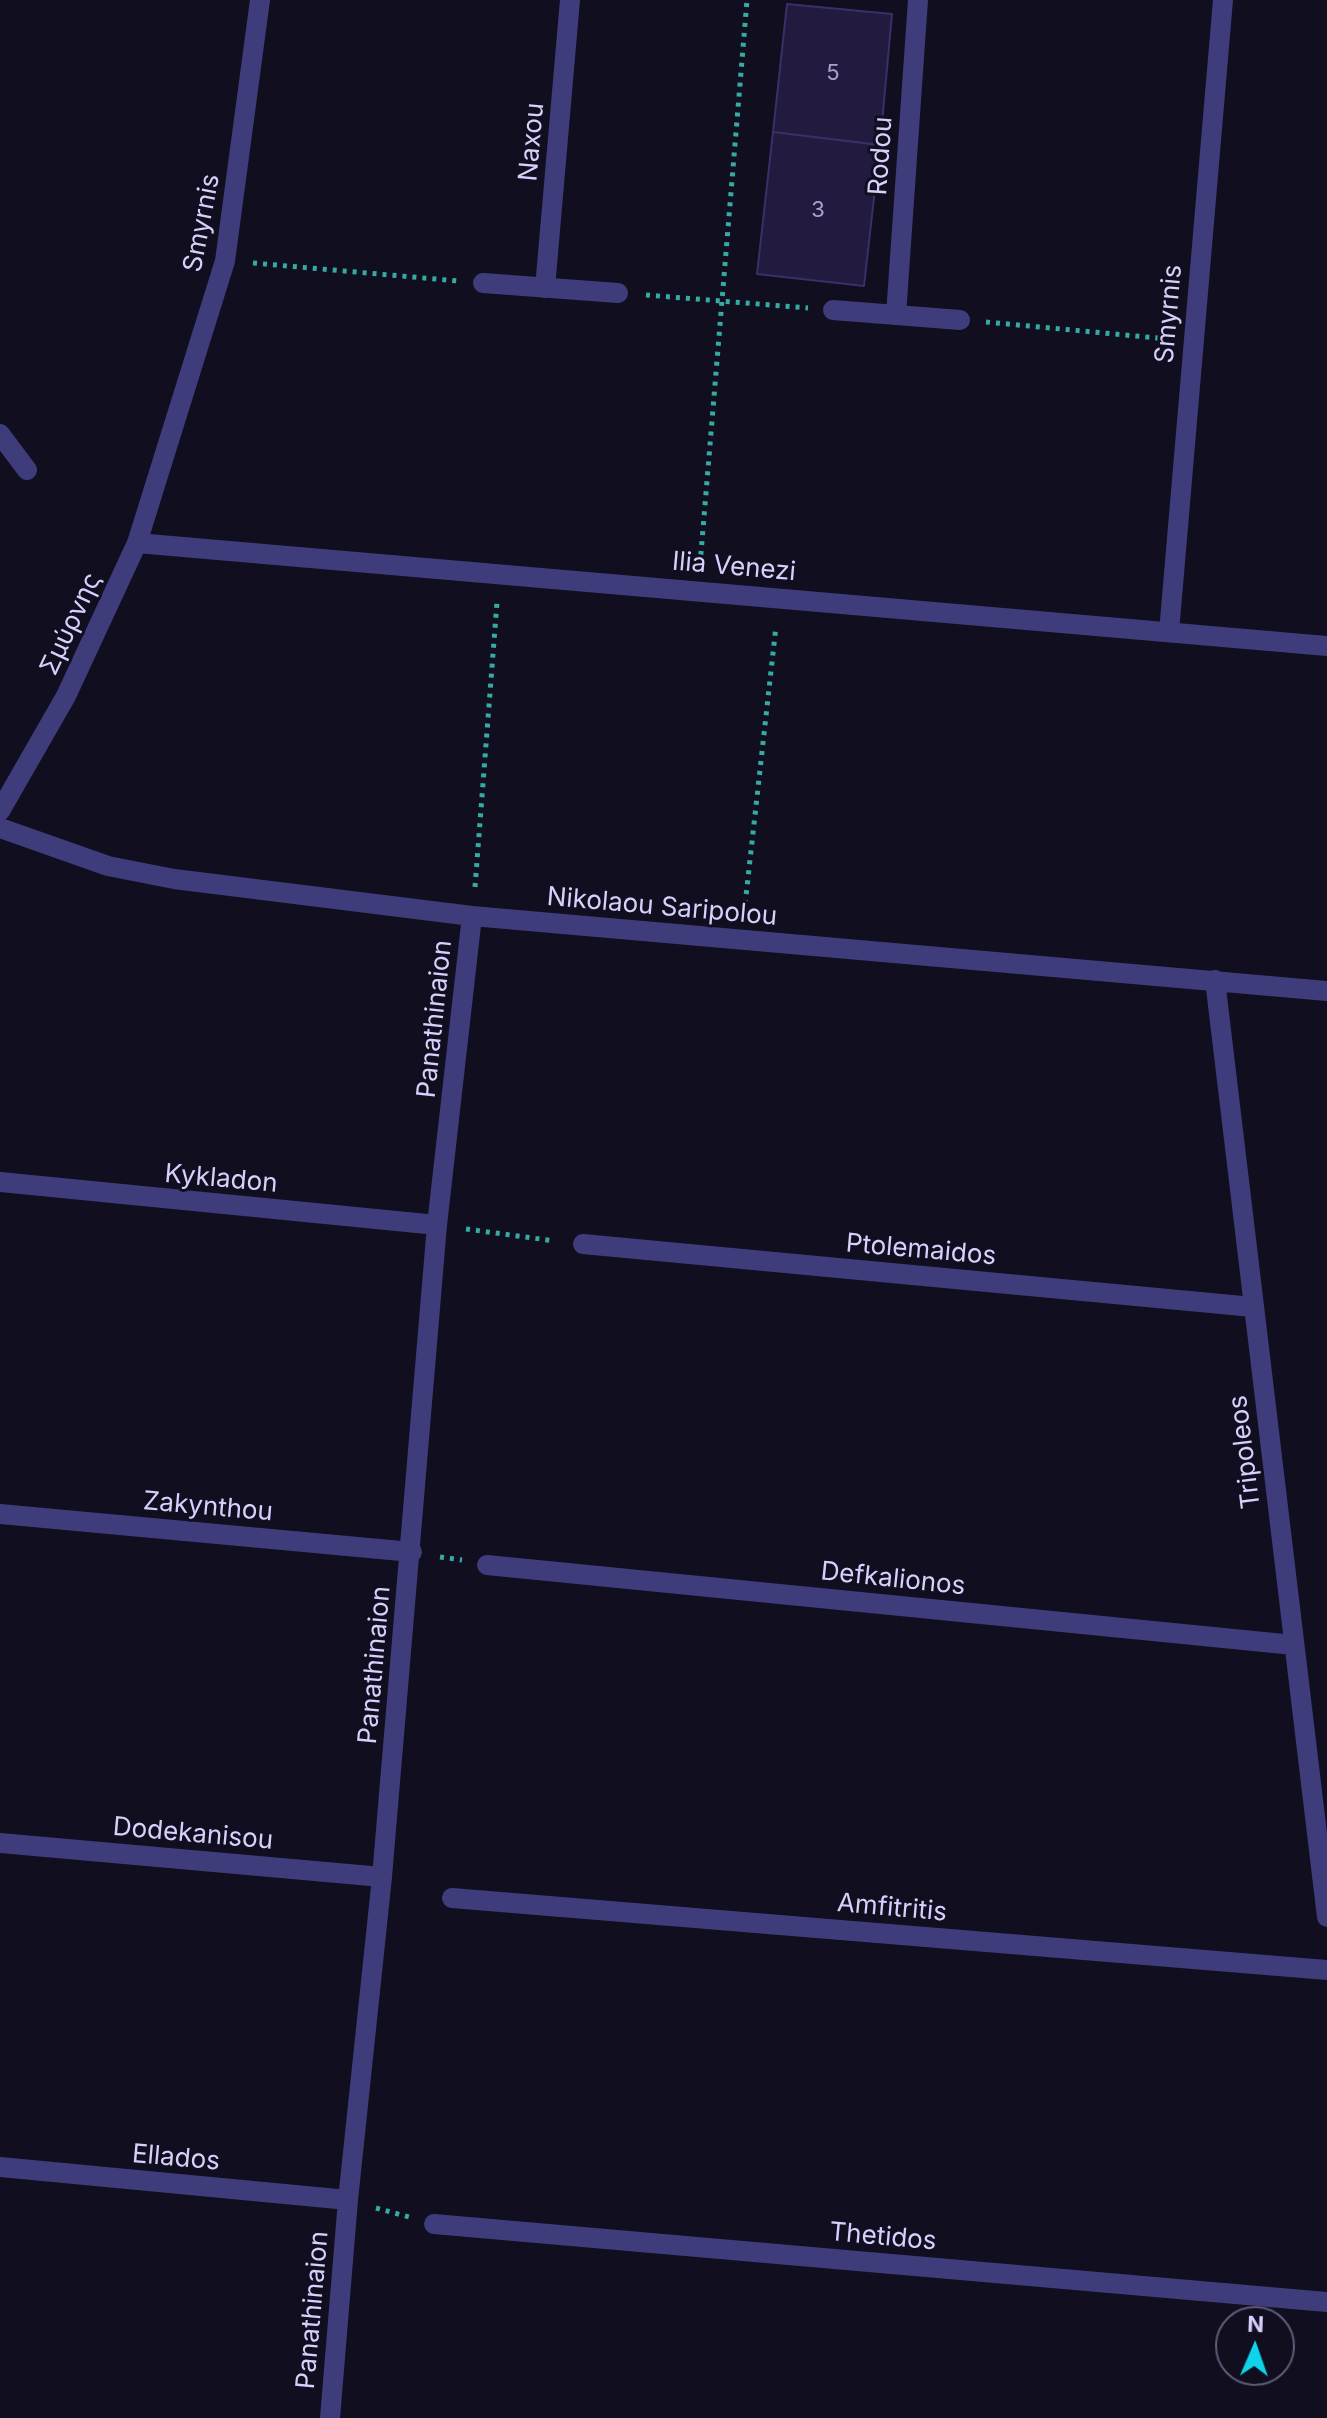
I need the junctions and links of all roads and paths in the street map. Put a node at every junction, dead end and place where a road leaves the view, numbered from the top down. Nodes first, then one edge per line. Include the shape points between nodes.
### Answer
1 (260, 0) edge
2 (570, 0) edge
3 (747, 0) edge
4 (918, 0) edge
5 (1223, 0) edge
6 (225, 261) junction
7 (483, 283) joint
8 (545, 288) junction
9 (618, 293) joint
10 (720, 301) junction
11 (833, 310) joint
12 (896, 315) junction
13 (960, 320) joint
14 (1193, 341) junction
15 (0, 434) edge
16 (27, 470) dead end
17 (137, 543) junction
18 (500, 573) junction
19 (698, 590) junction
20 (780, 597) junction
21 (1169, 632) junction
22 (1327, 646) edge
23 (0, 811) edge
24 (0, 828) edge
25 (472, 916) junction
26 (742, 940) junction
27 (1215, 980) junction
28 (1327, 991) edge
29 (0, 1182) edge
30 (437, 1225) junction
31 (583, 1244) joint
32 (1253, 1307) junction
33 (0, 1514) edge
34 (412, 1552) junction
35 (487, 1565) joint
36 (1294, 1645) junction
37 (0, 1843) edge
38 (382, 1877) junction
39 (452, 1898) dead end
40 (1327, 1917) edge
41 (1327, 1970) edge
42 (0, 2167) edge
43 (348, 2200) junction
44 (434, 2224) joint
45 (1327, 2302) edge
46 (330, 2418) edge

1 - 6 street, Smyrnis
2 - 8 street, Naxou
3 - 10 path
4 - 12 street, Rodou
5 - 14 street, Smyrnis
6 - 7 path
6 - 17 street, Smyrnis
7 - 8 street
8 - 9 street
9 - 10 path
10 - 11 path
10 - 19 path
11 - 12 street
12 - 13 street
13 - 14 path
14 - 21 street, Smyrnis
15 - 16 street
17 - 18 street, Ilia Venezi
17 - 23 street, Σμύρνης via 66,696
18 - 19 street, Ilia Venezi
18 - 25 path
19 - 20 street, Ilia Venezi
20 - 21 street, Ilia Venezi
20 - 26 path
21 - 22 street, Ilia Venezi
24 - 25 street, Nikolaou Saripolou via 121,869
25 - 26 street, Nikolaou Saripolou
25 - 30 street, Panathinaion
26 - 27 street, Nikolaou Saripolou
27 - 28 street, Nikolaou Saripolou
27 - 32 street, Tripoleos
29 - 30 street, Kykladon
30 - 31 path
30 - 34 street, Panathinaion
31 - 32 street, Ptolemaidos
32 - 36 street, Tripoleos
33 - 34 street, Zakynthou
34 - 35 path
34 - 38 street, Panathinaion
35 - 36 street, Defkalionos
36 - 40 street, Tripoleos
37 - 38 street, Dodekanisou
38 - 43 street, Panathinaion
39 - 41 street, Amfitritis
42 - 43 street, Ellados
43 - 44 path
43 - 46 street, Panathinaion
44 - 45 street, Thetidos

